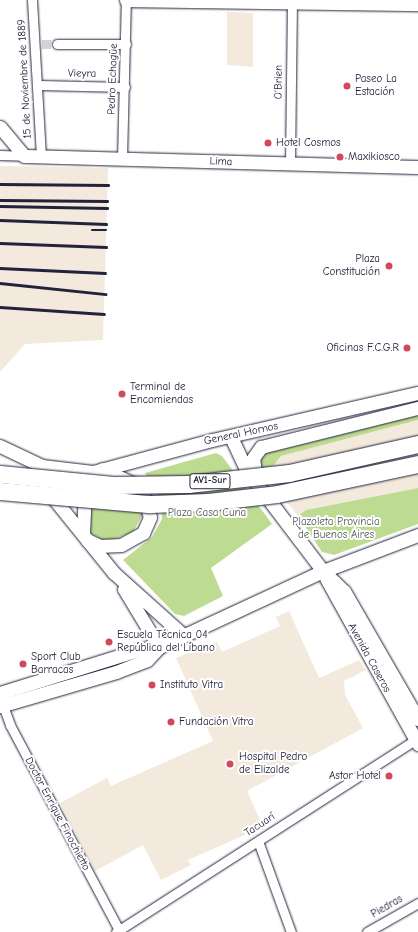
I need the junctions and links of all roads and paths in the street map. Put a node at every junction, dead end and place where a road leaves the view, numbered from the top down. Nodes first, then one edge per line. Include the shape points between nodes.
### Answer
1 (32, 0) edge
2 (126, 0) edge
3 (197, 0) edge
4 (292, 1) edge
5 (418, 4) edge
6 (57, 44) tunnel mouth
7 (126, 44) junction
8 (39, 85) junction
9 (125, 87) junction
10 (0, 127) edge
11 (0, 155) edge
12 (24, 156) junction
13 (41, 156) junction
14 (122, 159) junction
15 (290, 164) junction
16 (418, 167) edge
17 (418, 393) edge
18 (418, 408) edge
19 (230, 437) junction
20 (418, 444) edge
21 (0, 446) edge
22 (418, 464) edge
23 (97, 471) junction
24 (0, 474) edge
25 (256, 478) junction
26 (0, 491) edge
27 (54, 499) dead end
28 (418, 535) edge
29 (85, 538) junction
30 (323, 571) junction
31 (114, 573) junction
32 (184, 635) junction
33 (159, 647) junction
34 (1, 700) edge
35 (418, 719) edge
36 (417, 740) edge
37 (258, 841) junction
38 (418, 903) edge
39 (117, 931) edge
40 (291, 932) edge
41 (367, 932) edge

1 - 8 street, 15 de Noviembre de 1889 via 39,44
2 - 3 main road
2 - 7 street, Pedro Echagüe
3 - 4 main road
4 - 5 main road
4 - 15 street, O'Brien
6 - 7 street
7 - 9 street, Pedro Echagüe
8 - 9 street, Vieyra
8 - 13 street, 15 de Noviembre de 1889
9 - 14 street, Pedro Echagüe
10 - 12 main road
11 - 12 street
12 - 13 main road, Lima
13 - 14 main road, Lima
14 - 15 main road, Lima
15 - 16 main road, Lima
17 - 19 main road, General Hornos
18 - 25 main road, General Hornos via 261,447 252,458
19 - 23 main road, General Hornos
19 - 25 main road, Avenida Caseros via 247,471
20 - 24 highway, AV1-Sur, bridge via 289,473 188,484 115,485
21 - 23 main road, General Hornos via 42,466 63,471
22 - 26 highway, AV1-Sur, bridge via 277,494 216,502 150,504
23 - 29 main road via 82,500
23 - 29 main road via 134,484 144,497 150,517 143,533 121,545 100,546
25 - 30 main road, Avenida Caseros
27 - 29 main road
28 - 30 main road
29 - 31 main road
30 - 32 main road
30 - 35 main road, Avenida Caseros via 344,591
30 - 36 main road, Avenida Caseros
31 - 32 main road
31 - 33 main road
32 - 33 main road
33 - 34 main road via 141,649
34 - 39 street, Doctor Enrique Finochietto
36 - 37 street, Tacuarí
37 - 39 street, Tacuarí
37 - 40 street
38 - 41 street, Piedras

